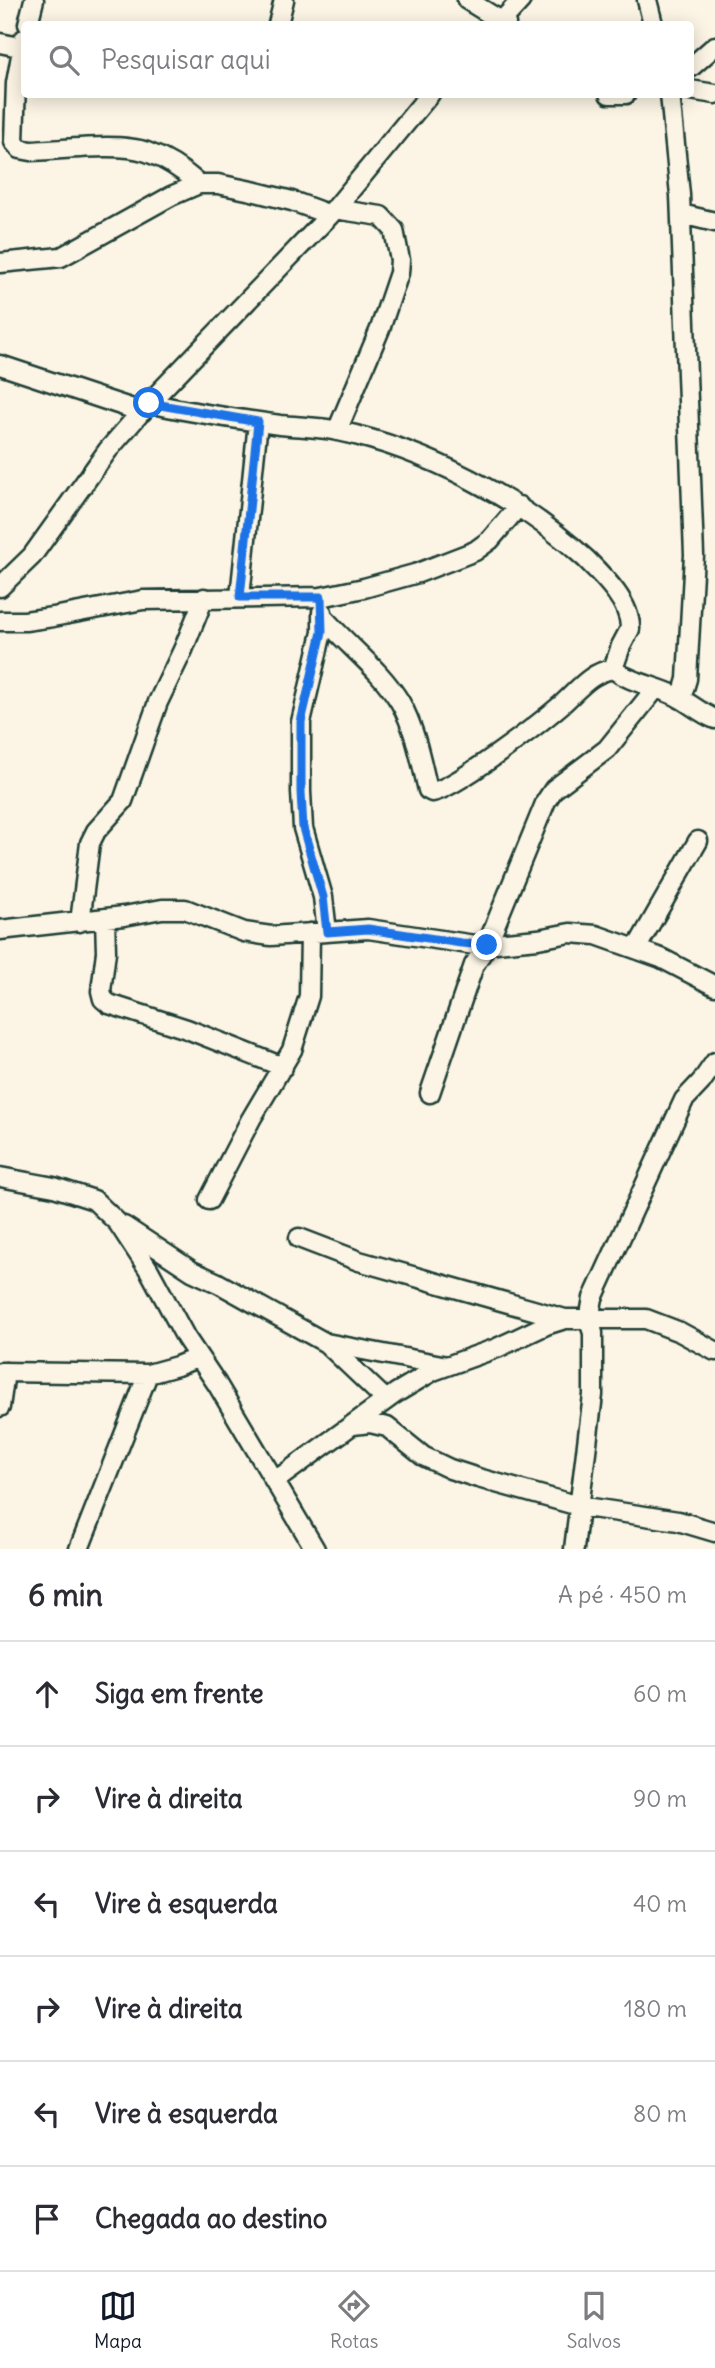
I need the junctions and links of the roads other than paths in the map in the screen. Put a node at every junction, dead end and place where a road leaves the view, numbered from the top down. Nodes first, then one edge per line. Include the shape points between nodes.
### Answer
1 (34, 0) edge
2 (284, 0) edge
3 (467, 0) edge
4 (521, 0) edge
5 (647, 0) edge
6 (29, 21) edge
7 (279, 21) edge
8 (499, 21) edge
9 (504, 21) edge
10 (652, 21) edge
11 (0, 43) edge
12 (21, 45) edge
13 (715, 47) edge
14 (21, 59) edge
15 (694, 65) edge
16 (694, 90) edge
17 (715, 94) edge
18 (427, 98) edge
19 (670, 98) edge
20 (199, 184) junction
21 (332, 212) junction
22 (681, 214) junction
23 (715, 222) edge
24 (0, 263) edge
25 (0, 365) edge
26 (164, 388) junction
27 (146, 408) junction
28 (173, 408) junction
29 (258, 422) junction
30 (337, 431) junction
31 (519, 506) junction
32 (0, 587) edge
33 (240, 597) junction
34 (321, 597) junction
35 (204, 598) junction
36 (323, 617) junction
37 (0, 621) edge
38 (613, 669) junction
39 (656, 688) junction
40 (681, 699) junction
41 (715, 719) edge
42 (698, 841) dead end
43 (105, 918) junction
44 (80, 922) junction
45 (0, 930) edge
46 (319, 932) junction
47 (487, 945) junction
48 (636, 949) junction
49 (715, 986) edge
50 (715, 1062) edge
51 (283, 1066) junction
52 (430, 1093) dead end
53 (1, 1175) edge
54 (209, 1200) dead end
55 (118, 1223) junction
56 (299, 1238) dead end
57 (565, 1319) junction
58 (589, 1320) junction
59 (326, 1343) junction
60 (715, 1351) edge
61 (199, 1357) junction
62 (447, 1366) junction
63 (3, 1372) edge
64 (148, 1374) junction
65 (385, 1402) junction
66 (0, 1407) edge
67 (353, 1425) junction
68 (387, 1427) junction
69 (275, 1481) junction
70 (579, 1506) junction
71 (715, 1532) edge
72 (79, 1549) edge
73 (315, 1549) edge
74 (575, 1549) edge

1 - 6 street
2 - 7 street
3 - 8 street
4 - 9 street
5 - 10 street
11 - 12 street
13 - 15 street
14 - 20 street via 14,142 20,149 145,151
16 - 17 street
18 - 21 street
19 - 22 street
20 - 21 street via 252,191
20 - 24 street via 61,257
21 - 26 street
21 - 30 street via 381,216 394,230 400,260 380,329
22 - 23 street
22 - 40 street via 694,555 687,679
25 - 27 street
26 - 27 street
26 - 28 street
27 - 28 street
27 - 32 street via 108,450 32,556
28 - 29 street
29 - 30 street
29 - 33 street
30 - 31 street via 413,454
31 - 34 street via 475,551 418,573
31 - 38 street via 594,567 627,611 631,629
33 - 34 street
33 - 35 street
34 - 36 street
35 - 37 street via 143,600 34,620
35 - 44 street via 158,702 123,801 90,843
36 - 38 street via 382,676 400,702 432,792 458,780 539,724 599,671
36 - 46 street via 301,722 303,828 323,897
38 - 39 street
39 - 40 street
39 - 47 street via 607,749 554,789 546,801
40 - 41 street
42 - 48 street
43 - 44 street
43 - 46 street via 185,909 244,932 271,936
43 - 51 street via 101,991 109,1004
44 - 45 street
46 - 47 street via 368,929
46 - 51 street via 309,996
47 - 48 street via 570,933 596,935
47 - 52 street via 474,965
48 - 49 street
50 - 58 street via 684,1100 598,1287
51 - 54 street
53 - 55 street via 94,1200
55 - 59 street via 192,1271
55 - 61 street
56 - 57 street via 359,1261
57 - 58 street
57 - 62 street
58 - 60 street via 646,1319
58 - 70 street via 593,1395
59 - 62 street
59 - 65 street
61 - 64 street
61 - 69 street
62 - 65 street
63 - 64 street
63 - 66 street
64 - 72 street
65 - 67 street
65 - 68 street
67 - 68 street
67 - 69 street
68 - 70 street via 423,1456 450,1469
69 - 73 street
70 - 71 street via 678,1521
70 - 74 street

